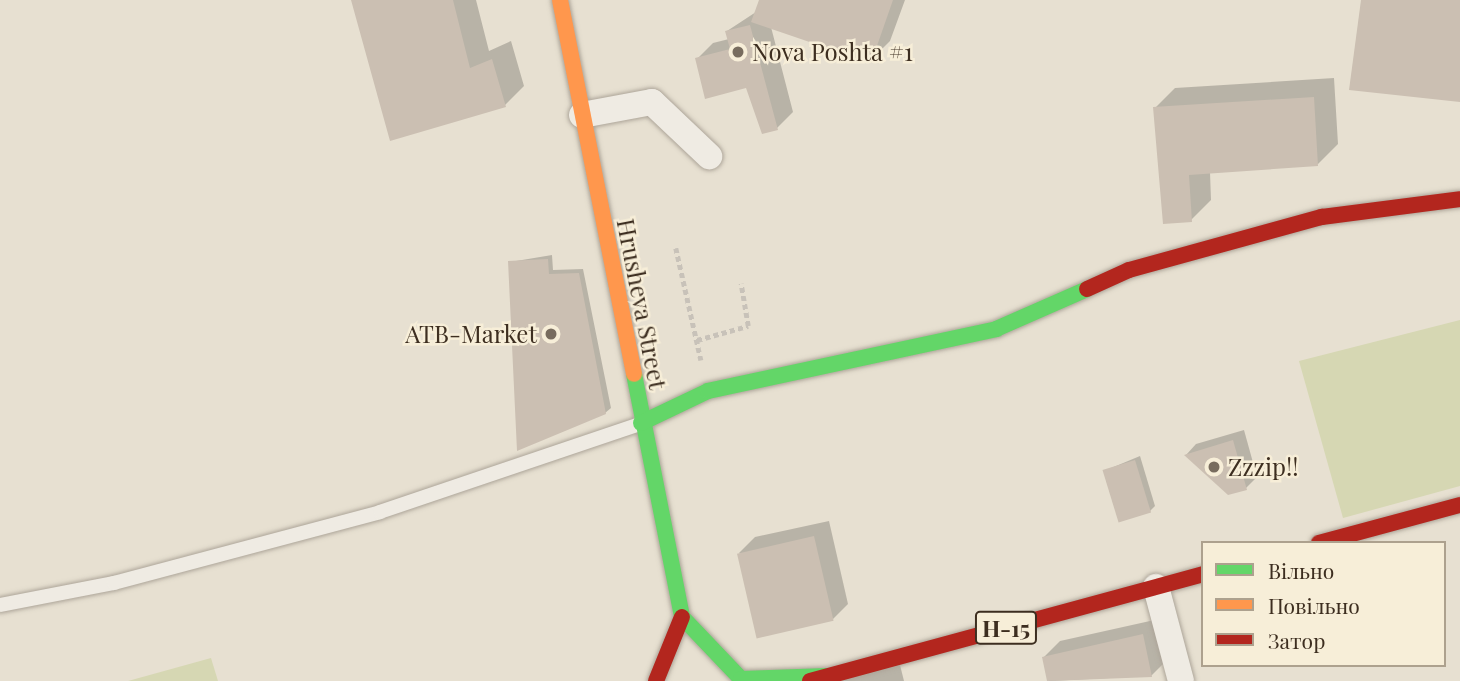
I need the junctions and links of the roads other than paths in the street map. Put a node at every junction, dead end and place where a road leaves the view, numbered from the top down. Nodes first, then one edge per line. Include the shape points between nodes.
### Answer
1 (560, 0) edge
2 (582, 115) junction
3 (709, 156) dead end
4 (1460, 199) edge
5 (641, 424) junction
6 (1460, 505) edge
7 (1326, 541) edge
8 (1201, 575) edge
9 (1156, 587) junction
10 (0, 605) edge
11 (682, 617) junction
12 (884, 672) edge
13 (827, 676) junction
14 (656, 681) edge
15 (810, 681) edge
16 (1181, 681) edge

1 - 2 main road, Hrusheva Street
2 - 3 street via 652,102
2 - 5 main road, Hrusheva Street
4 - 5 main road via 1322,217 1129,270 996,328 708,391
5 - 10 lane via 380,512 114,583
5 - 11 main road, Hrusheva Street
6 - 7 main road
8 - 9 main road, Н-15
9 - 12 main road, Н-15
9 - 16 street
11 - 13 main road via 741,679
11 - 14 main road
12 - 13 main road, Н-15
13 - 15 main road, Н-15

